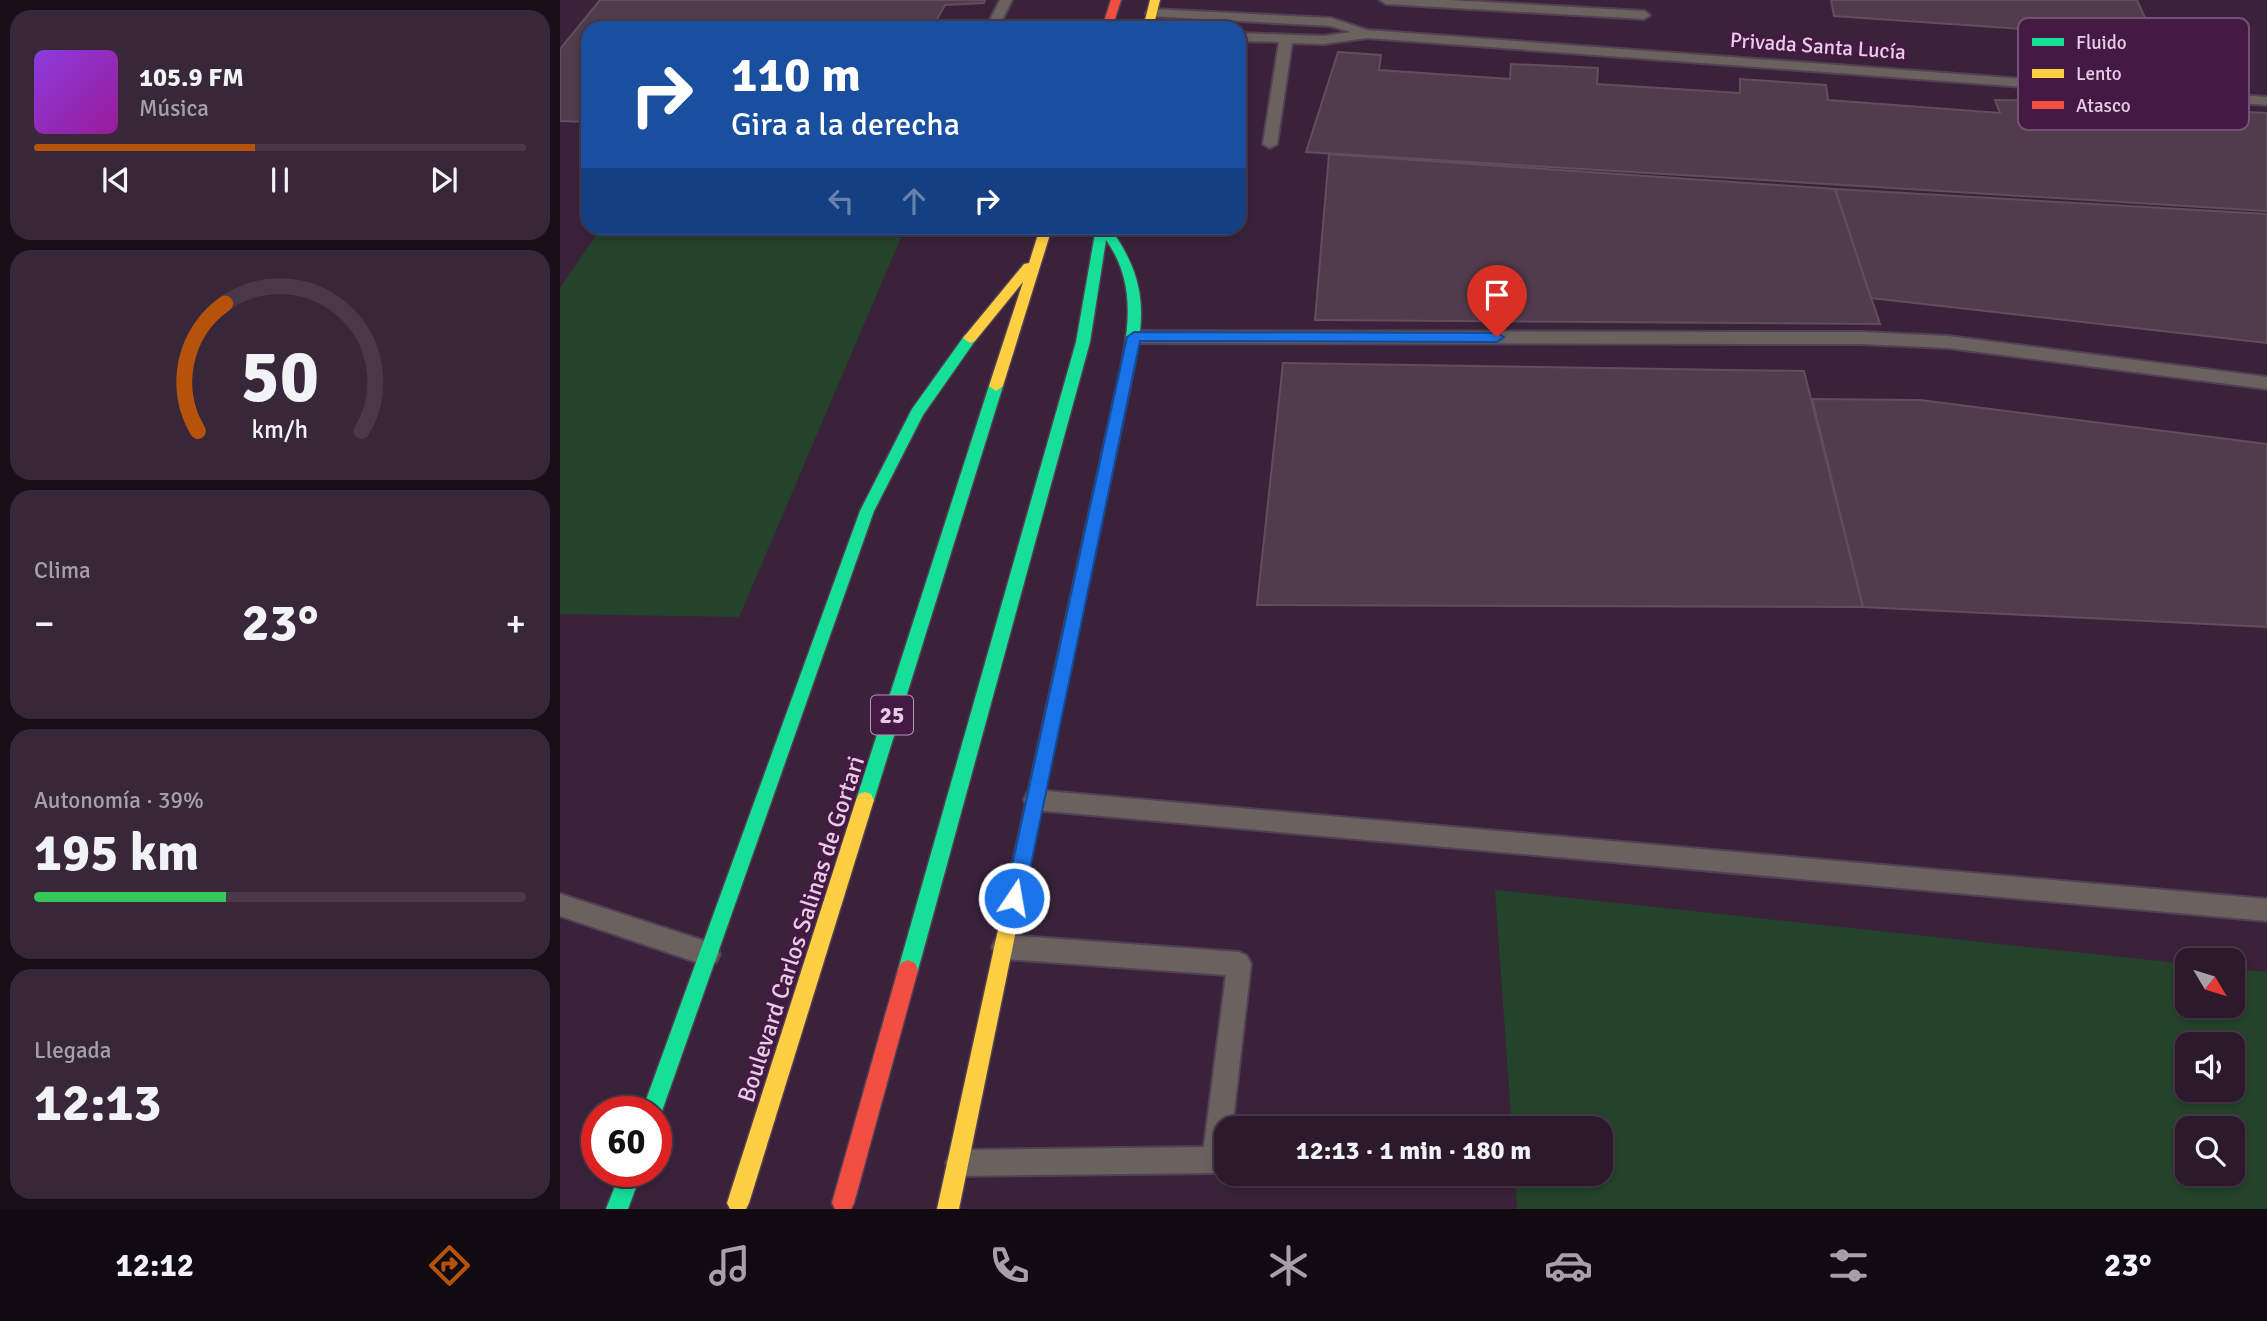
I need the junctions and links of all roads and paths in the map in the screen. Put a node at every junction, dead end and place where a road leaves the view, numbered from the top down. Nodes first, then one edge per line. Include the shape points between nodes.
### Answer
1 (1006, 0) edge
2 (1116, 0) edge
3 (1386, 0) edge
4 (1152, 14) edge
5 (1644, 15) dead end
6 (996, 21) edge
7 (1109, 21) edge
8 (1367, 34) junction
9 (1246, 37) edge
10 (1286, 38) junction
11 (2018, 82) edge
12 (2249, 100) edge
13 (2267, 101) edge
14 (1270, 144) dead end
15 (1044, 235) edge
16 (1102, 235) edge
17 (1110, 235) edge
18 (1037, 258) junction
19 (1134, 337) junction
20 (2267, 383) edge
21 (1035, 800) junction
22 (560, 905) edge
23 (2267, 911) edge
24 (1004, 947) junction
25 (709, 954) junction
26 (657, 1096) edge
27 (958, 1163) junction
28 (625, 1187) edge
29 (738, 1203) dead end
30 (843, 1203) dead end
31 (617, 1209) edge
32 (948, 1209) edge

1 - 6 lane
2 - 7 main road
3 - 5 lane
4 - 8 lane, Privada Santa Lucía via 1331,22
8 - 10 lane, Privada Santa Lucía via 1324,40
8 - 11 lane, Privada Santa Lucía
9 - 10 lane, Privada Santa Lucía
10 - 14 lane
12 - 13 lane, Privada Santa Lucía
15 - 18 main road, Boulevard Carlos Salinas de Gortari / 25
16 - 30 main road via 1083,342
17 - 19 main road via 1123,249 1136,281
18 - 25 main road via 991,309 906,429 887,464
18 - 29 main road, Boulevard Carlos Salinas de Gortari / 25
19 - 20 lane via 1936,341
19 - 21 main road
21 - 23 lane
21 - 24 main road
22 - 25 lane
24 - 27 main road
24 - 27 lane via 1239,964 1215,1160
25 - 26 main road
27 - 32 main road
28 - 31 main road

